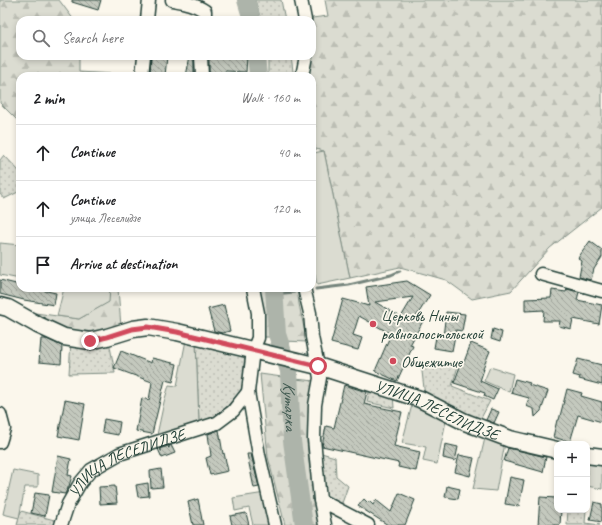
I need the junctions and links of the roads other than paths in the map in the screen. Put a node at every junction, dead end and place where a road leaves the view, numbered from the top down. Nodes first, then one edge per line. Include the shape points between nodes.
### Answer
1 (149, 0) edge
2 (172, 0) edge
3 (301, 0) edge
4 (147, 16) edge
5 (204, 16) edge
6 (305, 16) edge
7 (144, 60) edge
8 (201, 60) edge
9 (305, 60) edge
10 (142, 72) edge
11 (202, 72) edge
12 (303, 72) edge
13 (541, 274) dead end
14 (602, 291) edge
15 (254, 292) edge
16 (305, 292) edge
17 (0, 306) edge
18 (259, 351) junction
19 (314, 365) junction
20 (248, 392) junction
21 (0, 414) edge
22 (0, 442) edge
23 (554, 449) edge
24 (590, 455) edge
25 (602, 457) edge
26 (320, 500) junction
27 (61, 525) edge
28 (275, 525) edge
29 (325, 525) edge
30 (368, 525) edge

1 - 4 street
2 - 5 street via 202,9 205,11
3 - 6 street
7 - 10 street
8 - 11 street
9 - 12 street
13 - 14 street
15 - 18 street via 258,313
16 - 19 street via 310,313
17 - 18 street via 64,337 90,341 148,327
18 - 19 street, УЛИЦА ЛЕСЕЛИДЗЕ
18 - 20 street
19 - 23 street, УЛИЦА ЛЕСЕЛИДЗЕ via 420,399 465,422 510,439
19 - 26 street via 320,378 315,405 314,439
20 - 27 street, УЛИЦА ЛЕСЕЛИДЗЕ via 233,411 217,424 119,454 91,470 68,504
20 - 28 street
21 - 22 street via 4,429
24 - 25 street
26 - 29 street
26 - 30 street

